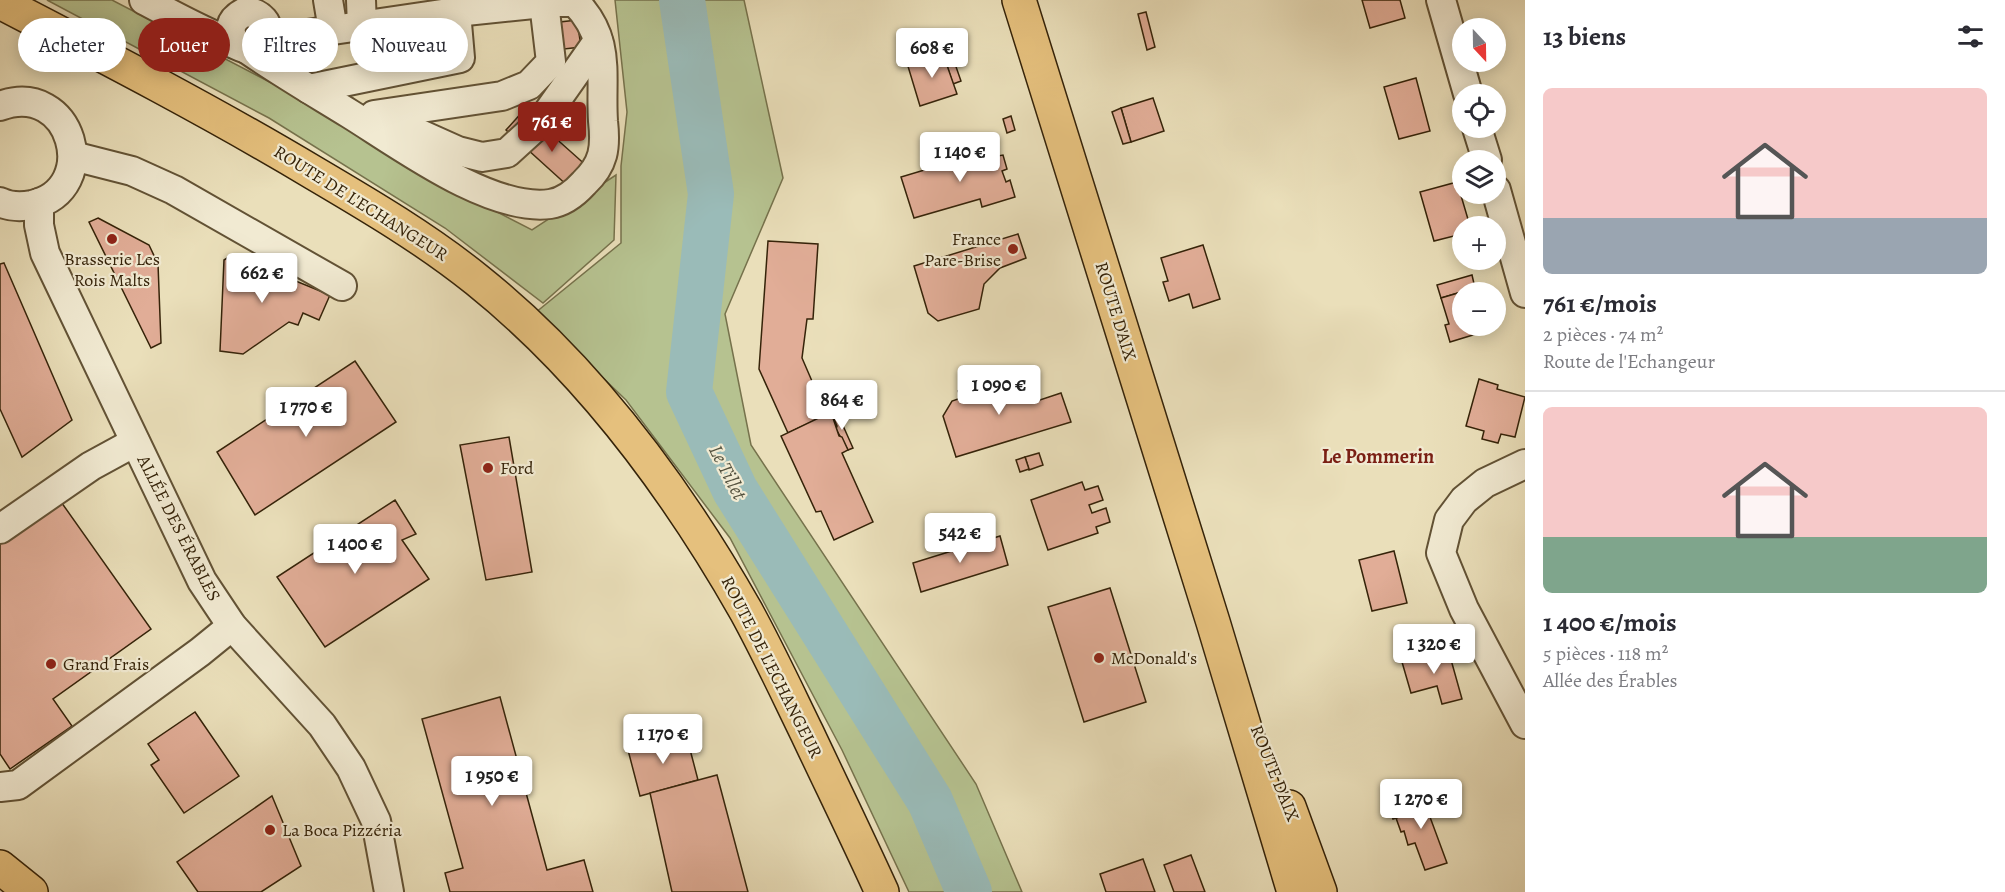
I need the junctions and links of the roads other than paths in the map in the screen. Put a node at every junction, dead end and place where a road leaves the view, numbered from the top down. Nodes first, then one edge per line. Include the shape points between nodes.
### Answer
1 (144, 0) edge
2 (167, 0) edge
3 (328, 0) edge
4 (1019, 0) edge
5 (1441, 0) edge
6 (576, 1) edge
7 (0, 3) edge
8 (544, 3) junction
9 (504, 4) edge
10 (456, 12) junction
11 (361, 13) edge
12 (331, 18) edge
13 (242, 25) edge
14 (338, 27) edge
15 (242, 28) edge
16 (598, 41) junction
17 (302, 72) edge
18 (1465, 84) edge
19 (317, 86) junction
20 (0, 106) edge
21 (368, 116) junction
22 (73, 156) junction
23 (0, 202) edge
24 (39, 203) junction
25 (1500, 204) edge
26 (342, 286) dead end
27 (1525, 293) edge
28 (135, 442) junction
29 (1525, 464) edge
30 (0, 529) edge
31 (1213, 622) junction
32 (232, 626) junction
33 (1525, 724) edge
34 (0, 787) edge
35 (0, 867) edge
36 (31, 892) edge
37 (389, 892) edge
38 (882, 892) edge
39 (1294, 892) edge
40 (1320, 892) edge

1 - 15 street via 207,33
2 - 13 street via 205,21
3 - 12 street
4 - 31 main road, ROUTE D'AIX
5 - 18 street
6 - 8 street
6 - 16 street via 589,16
7 - 38 main road, ROUTE DE L'ECHANGEUR via 241,129 392,219 478,280 562,358 632,439 718,564 763,643
8 - 9 street
8 - 21 street via 551,62 529,85 502,96
9 - 10 street
10 - 11 street
10 - 19 street via 460,58
11 - 14 street
16 - 21 street via 541,122 507,153 482,157 458,151
16 - 21 street via 603,62 603,152 598,168 565,200 534,204 493,195 449,176
17 - 19 street
19 - 21 street
20 - 22 street via 26,102 54,114 65,126
22 - 24 street via 63,184
22 - 26 street via 132,171 174,190
23 - 24 street via 22,207
24 - 28 street, ALLÉE DES ÉRABLES via 45,253
25 - 27 street
28 - 30 street via 91,466
28 - 32 street, ALLÉE DES ÉRABLES via 202,581
29 - 33 street via 1485,483 1464,500 1449,520 1440,553 1464,609
31 - 39 main road, ROUTE D'AIX
31 - 40 main road, ROUTE D'AIX
32 - 34 street via 18,785
32 - 37 street, ALLÉE DES ÉRABLES via 322,725 351,768 376,821
35 - 36 main road

